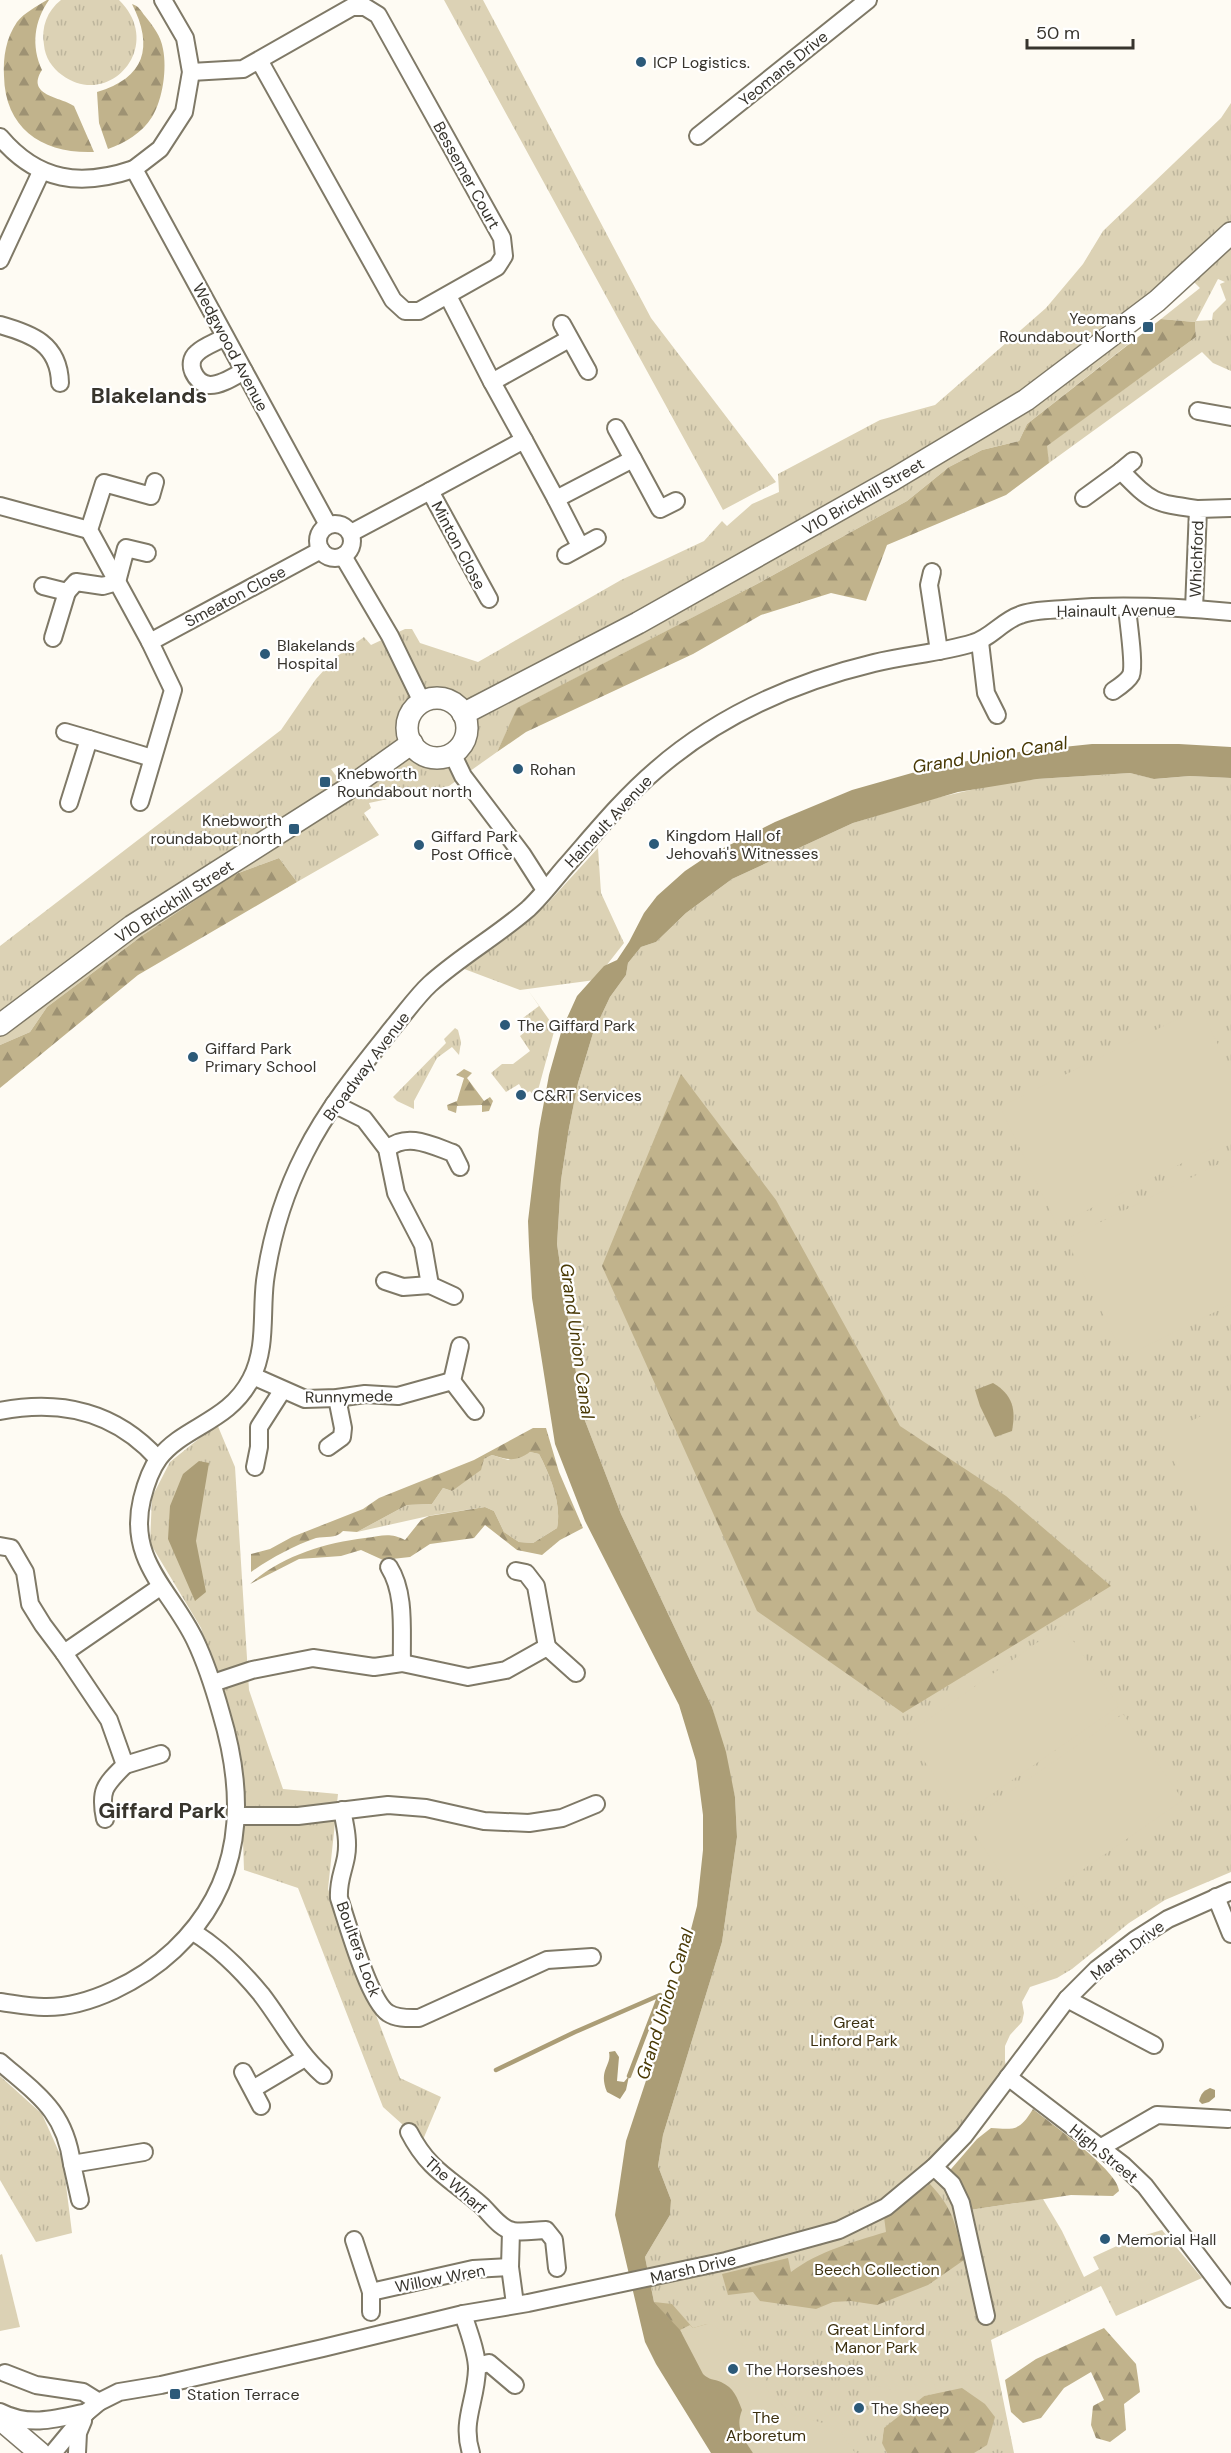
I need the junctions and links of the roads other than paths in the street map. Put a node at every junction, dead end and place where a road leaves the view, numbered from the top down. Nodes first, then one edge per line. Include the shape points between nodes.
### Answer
1 (163, 0) edge
2 (868, 0) edge
3 (259, 60) junction
4 (191, 72) junction
5 (698, 136) dead end
6 (0, 137) edge
7 (134, 169) junction
8 (41, 172) junction
9 (1231, 232) edge
10 (0, 260) edge
11 (447, 296) junction
12 (0, 325) edge
13 (225, 337) junction
14 (244, 371) junction
15 (588, 371) dead end
16 (492, 382) junction
17 (60, 383) dead end
18 (1198, 411) dead end
19 (1231, 417) edge
20 (616, 428) dead end
21 (524, 440) junction
22 (633, 459) junction
23 (155, 482) dead end
24 (430, 491) junction
25 (1084, 498) dead end
26 (556, 499) junction
27 (676, 501) dead end
28 (0, 506) edge
29 (1231, 508) edge
30 (1198, 509) junction
31 (327, 525) junction
32 (89, 530) junction
33 (351, 533) junction
34 (597, 537) dead end
35 (580, 546) junction
36 (321, 550) junction
37 (147, 553) dead end
38 (566, 555) dead end
39 (343, 556) junction
40 (932, 572) dead end
41 (117, 582) junction
42 (43, 585) dead end
43 (67, 592) junction
44 (489, 599) dead end
45 (1127, 607) junction
46 (1194, 609) junction
47 (1231, 612) edge
48 (53, 638) dead end
49 (150, 642) junction
50 (980, 642) junction
51 (939, 651) junction
52 (1113, 691) dead end
53 (422, 702) junction
54 (463, 714) junction
55 (997, 715) dead end
56 (65, 732) dead end
57 (88, 739) junction
58 (412, 743) junction
59 (452, 753) junction
60 (152, 758) junction
61 (140, 802) dead end
62 (69, 803) dead end
63 (545, 890) junction
64 (0, 1024) edge
65 (334, 1104) junction
66 (387, 1149) junction
67 (460, 1167) dead end
68 (384, 1281) dead end
69 (430, 1285) junction
70 (454, 1296) dead end
71 (460, 1346) dead end
72 (253, 1376) junction
73 (452, 1381) junction
74 (282, 1391) junction
75 (337, 1398) junction
76 (0, 1411) edge
77 (475, 1411) dead end
78 (328, 1447) dead end
79 (158, 1459) junction
80 (255, 1467) dead end
81 (0, 1546) edge
82 (389, 1567) dead end
83 (516, 1571) dead end
84 (160, 1587) junction
85 (547, 1647) junction
86 (64, 1653) junction
87 (402, 1663) junction
88 (576, 1673) dead end
89 (213, 1683) junction
90 (161, 1754) dead end
91 (125, 1765) junction
92 (596, 1804) dead end
93 (342, 1809) junction
94 (238, 1816) junction
95 (105, 1820) dead end
96 (1223, 1894) edge
97 (193, 1932) junction
98 (1231, 1934) edge
99 (592, 1957) dead end
100 (1067, 1999) junction
101 (0, 2002) edge
102 (1154, 2045) dead end
103 (305, 2058) junction
104 (0, 2062) edge
105 (243, 2072) dead end
106 (323, 2075) dead end
107 (1008, 2077) junction
108 (253, 2089) junction
109 (261, 2106) dead end
110 (1228, 2119) dead end
111 (409, 2132) dead end
112 (1100, 2148) junction
113 (144, 2152) dead end
114 (72, 2164) junction
115 (934, 2167) junction
116 (81, 2200) dead end
117 (511, 2231) junction
118 (354, 2240) dead end
119 (510, 2267) junction
120 (557, 2268) dead end
121 (371, 2292) junction
122 (1231, 2299) edge
123 (515, 2304) junction
124 (371, 2312) dead end
125 (463, 2313) junction
126 (986, 2316) dead end
127 (477, 2366) junction
128 (5, 2373) dead end
129 (515, 2385) dead end
130 (93, 2407) junction
131 (0, 2412) edge
132 (0, 2419) edge
133 (40, 2453) edge
134 (53, 2453) edge
135 (77, 2453) edge
136 (471, 2453) edge

1 - 4 street via 185,38
2 - 5 street, Yeomans Drive
3 - 4 street, Bessemer Court via 243,69
3 - 11 street, Bessemer Court via 393,300 405,311 419,311
3 - 11 street, Bessemer Court via 352,7 365,7 378,15 502,238 504,256 497,267
4 - 7 street via 184,112 160,148
6 - 8 street via 15,154
7 - 8 street via 110,177 75,180
7 - 13 street, Wedgwood Avenue
8 - 10 street
9 - 54 street, V10 Brickhill Street via 1157,302 1034,394 894,479 649,617
11 - 16 street
12 - 17 street via 30,333 47,347 60,369
13 - 14 street, Wedgwood Avenue
13 - 14 street via 197,352 191,365 193,372 209,385
14 - 31 street, Wedgwood Avenue
15 - 16 street via 566,332
16 - 21 street
18 - 19 street
20 - 22 street
21 - 24 street, Minton Close
21 - 26 street
22 - 26 street
22 - 27 street via 660,509
23 - 32 street via 150,496 104,483
24 - 33 street, Minton Close
24 - 44 street, Minton Close
25 - 30 street, Whichford via 1127,466 1144,494 1160,504
26 - 35 street
28 - 32 street
29 - 30 street, Whichford
30 - 46 street, Whichford
31 - 33 street via 338,524
31 - 36 street via 318,539
32 - 41 street
33 - 39 street via 352,546
34 - 35 street
35 - 38 street
36 - 39 street via 328,556
36 - 49 street, Smeaton Close
37 - 41 street via 126,548
39 - 53 street via 390,636
40 - 51 street via 929,585
41 - 43 street via 103,586 76,582
41 - 49 street
42 - 43 street
43 - 48 street
45 - 46 street, Hainault Avenue
45 - 50 street, Hainault Avenue via 1020,615
45 - 52 street via 1133,665 1130,678
46 - 47 street, Hainault Avenue
49 - 60 street via 173,690
50 - 51 street, Hainault Avenue
50 - 55 street via 987,693
51 - 63 street, Hainault Avenue via 816,679 755,705 696,738 622,801
53 - 54 street via 442,698
53 - 58 street via 408,720
54 - 59 street via 465,737
56 - 57 street
57 - 60 street
57 - 62 street
58 - 59 street via 429,756
58 - 64 street, V10 Brickhill Street via 346,790 132,926
59 - 63 street
60 - 61 street
63 - 65 street, Broadway Avenue via 531,907 425,988
65 - 66 street via 364,1119
65 - 72 street, Broadway Avenue via 305,1153 282,1207 266,1278 262,1345
66 - 67 street via 396,1141 420,1141 453,1153
66 - 69 street via 396,1193 423,1245
68 - 69 street via 403,1287
69 - 70 street
71 - 73 street
72 - 74 street, Runnymede
72 - 79 street, Broadway Avenue via 238,1399
73 - 75 street, Runnymede via 398,1396 365,1394
73 - 77 street
74 - 75 street, Runnymede via 305,1399
74 - 80 street, Runnymede via 259,1427
75 - 78 street via 342,1437
76 - 79 street via 29,1405 68,1408 109,1421 144,1444
79 - 84 street, Broadway Avenue via 144,1492 138,1520 141,1551
81 - 86 street via 11,1548 25,1572 30,1604
82 - 87 street via 395,1577 401,1609
83 - 85 street via 526,1573 536,1586
84 - 86 street
84 - 89 street, Broadway Avenue via 194,1636
85 - 87 street via 506,1670 468,1677
85 - 88 street
86 - 91 street via 109,1720
87 - 89 street via 374,1667 313,1658 252,1670
89 - 94 street, Broadway Avenue via 228,1736
90 - 91 street
91 - 95 street via 106,1783 101,1799
92 - 93 street via 562,1818 529,1823 484,1821 388,1804
93 - 94 street via 298,1816
93 - 99 street, Boulters Lock via 346,1856 338,1881 339,1898 375,2000 388,2013 403,2019 419,2018 548,1960
94 - 97 street, Broadway Avenue via 231,1857 214,1899
96 - 98 street
96 - 100 street, Marsh Drive via 1168,1919 1135,1940
97 - 101 street, Broadway Avenue via 162,1961 98,1997 72,2005 45,2007
97 - 103 street via 211,1943 260,1994
100 - 102 street
100 - 107 street, Marsh Drive
103 - 106 street
103 - 108 street
104 - 114 street via 58,2116
105 - 108 street
107 - 112 street, High Street
107 - 115 street, Marsh Drive via 964,2136
108 - 109 street
110 - 112 street via 1157,2115
111 - 117 street, The Wharf via 418,2150 444,2178
112 - 122 street, High Street via 1145,2186
113 - 114 street
114 - 116 street
115 - 123 street, Marsh Drive via 886,2207 838,2230 726,2261
115 - 126 street via 952,2184 961,2203
117 - 119 street
117 - 120 street via 546,2230 554,2240
118 - 121 street, Willow Wren
119 - 121 street, Willow Wren via 473,2269
119 - 123 street
121 - 124 street, Willow Wren
123 - 125 street, Marsh Drive
125 - 127 street
125 - 130 street, Marsh Drive via 119,2392
127 - 129 street via 489,2363
127 - 136 street via 475,2394 466,2427
128 - 130 street via 36,2385 83,2392
130 - 131 street via 39,2422
130 - 134 street, Marsh Drive
130 - 135 street via 78,2433
132 - 133 street

